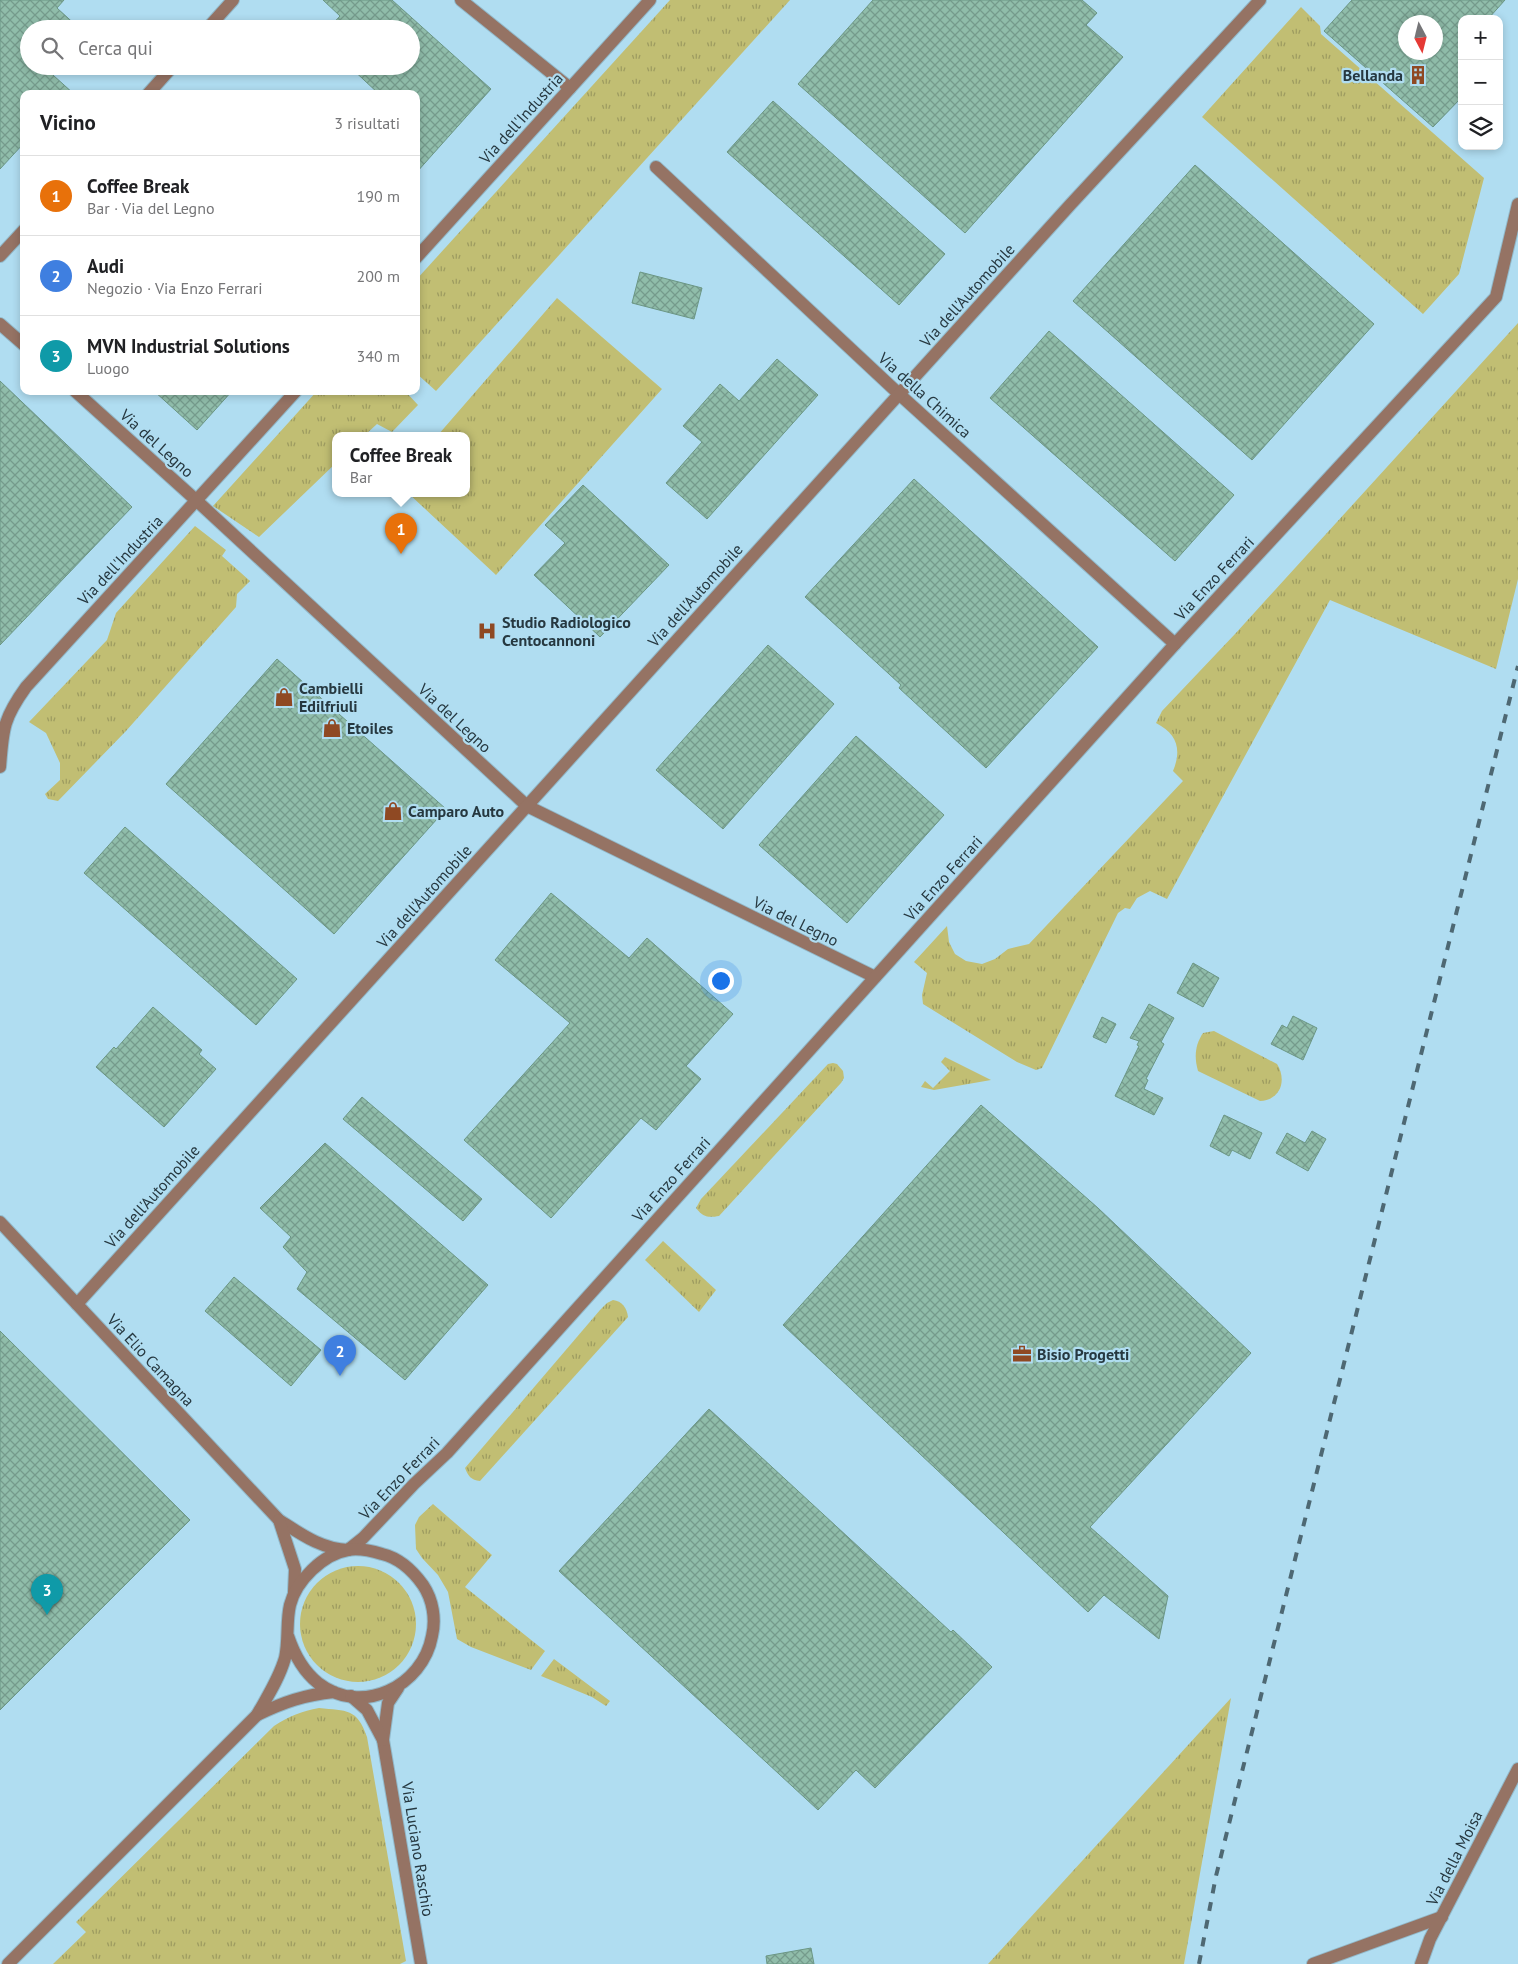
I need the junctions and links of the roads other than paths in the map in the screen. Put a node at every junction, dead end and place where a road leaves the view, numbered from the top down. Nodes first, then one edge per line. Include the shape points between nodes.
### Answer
1 (233, 0) edge
2 (461, 0) edge
3 (650, 0) edge
4 (1260, 0) edge
5 (215, 20) edge
6 (165, 75) edge
7 (570, 88) junction
8 (152, 90) edge
9 (656, 167) dead end
10 (1518, 204) edge
11 (20, 234) edge
12 (420, 254) edge
13 (0, 256) edge
14 (0, 324) edge
15 (20, 342) edge
16 (899, 394) junction
17 (79, 395) edge
18 (292, 395) edge
19 (196, 501) junction
20 (1175, 644) junction
21 (0, 767) edge
22 (527, 806) junction
23 (875, 977) junction
24 (0, 1222) edge
25 (77, 1304) junction
26 (279, 1520) junction
27 (348, 1550) junction
28 (294, 1594) junction
29 (288, 1636) junction
30 (400, 1686) junction
31 (334, 1692) junction
32 (350, 1696) junction
33 (257, 1716) junction
34 (383, 1740) junction
35 (1518, 1769) edge
36 (1442, 1917) junction
37 (8, 1964) edge
38 (421, 1964) edge
39 (1313, 1964) edge
40 (1421, 1964) edge

1 - 5 street
2 - 7 street
3 - 7 street, Via dell'Industria
4 - 16 street, Via dell'Automobile
6 - 8 street
7 - 12 street, Via dell'Industria
9 - 16 street, Via della Chimica
10 - 20 street, Via Enzo Ferrari via 1496,297
11 - 13 street
14 - 15 street
16 - 20 street, Via della Chimica
16 - 22 street, Via dell'Automobile
17 - 19 street, Via del Legno
18 - 19 street, Via dell'Industria
19 - 21 street, Via dell'Industria via 26,687 11,708 3,730
19 - 22 street, Via del Legno
20 - 23 street, Via Enzo Ferrari
22 - 23 street, Via del Legno
22 - 25 street, Via dell'Automobile
23 - 27 street, Via Enzo Ferrari via 447,1453
24 - 25 street, Via Elio Camagna
25 - 26 street, Via Elio Camagna
26 - 27 street, Via Elio Camagna via 314,1542
26 - 28 street, Via Elio Camagna via 295,1568
27 - 28 street, Via Luciano Raschio via 319,1564
27 - 30 street, Via Luciano Raschio via 383,1554 400,1562 426,1589 434,1626 430,1649 418,1669
28 - 29 street, Via Luciano Raschio
29 - 31 street, Via Luciano Raschio via 304,1669 319,1684
29 - 33 street via 279,1675
30 - 32 street, Via Luciano Raschio via 384,1693
30 - 34 street, Via Luciano Raschio via 388,1703
31 - 32 street, Via Luciano Raschio
31 - 33 street via 284,1702
32 - 34 street, Via Luciano Raschio via 367,1710
33 - 37 street
34 - 38 street, Via Luciano Raschio
35 - 36 street, Via della Moisa
36 - 39 street
36 - 40 street, Via della Moisa

